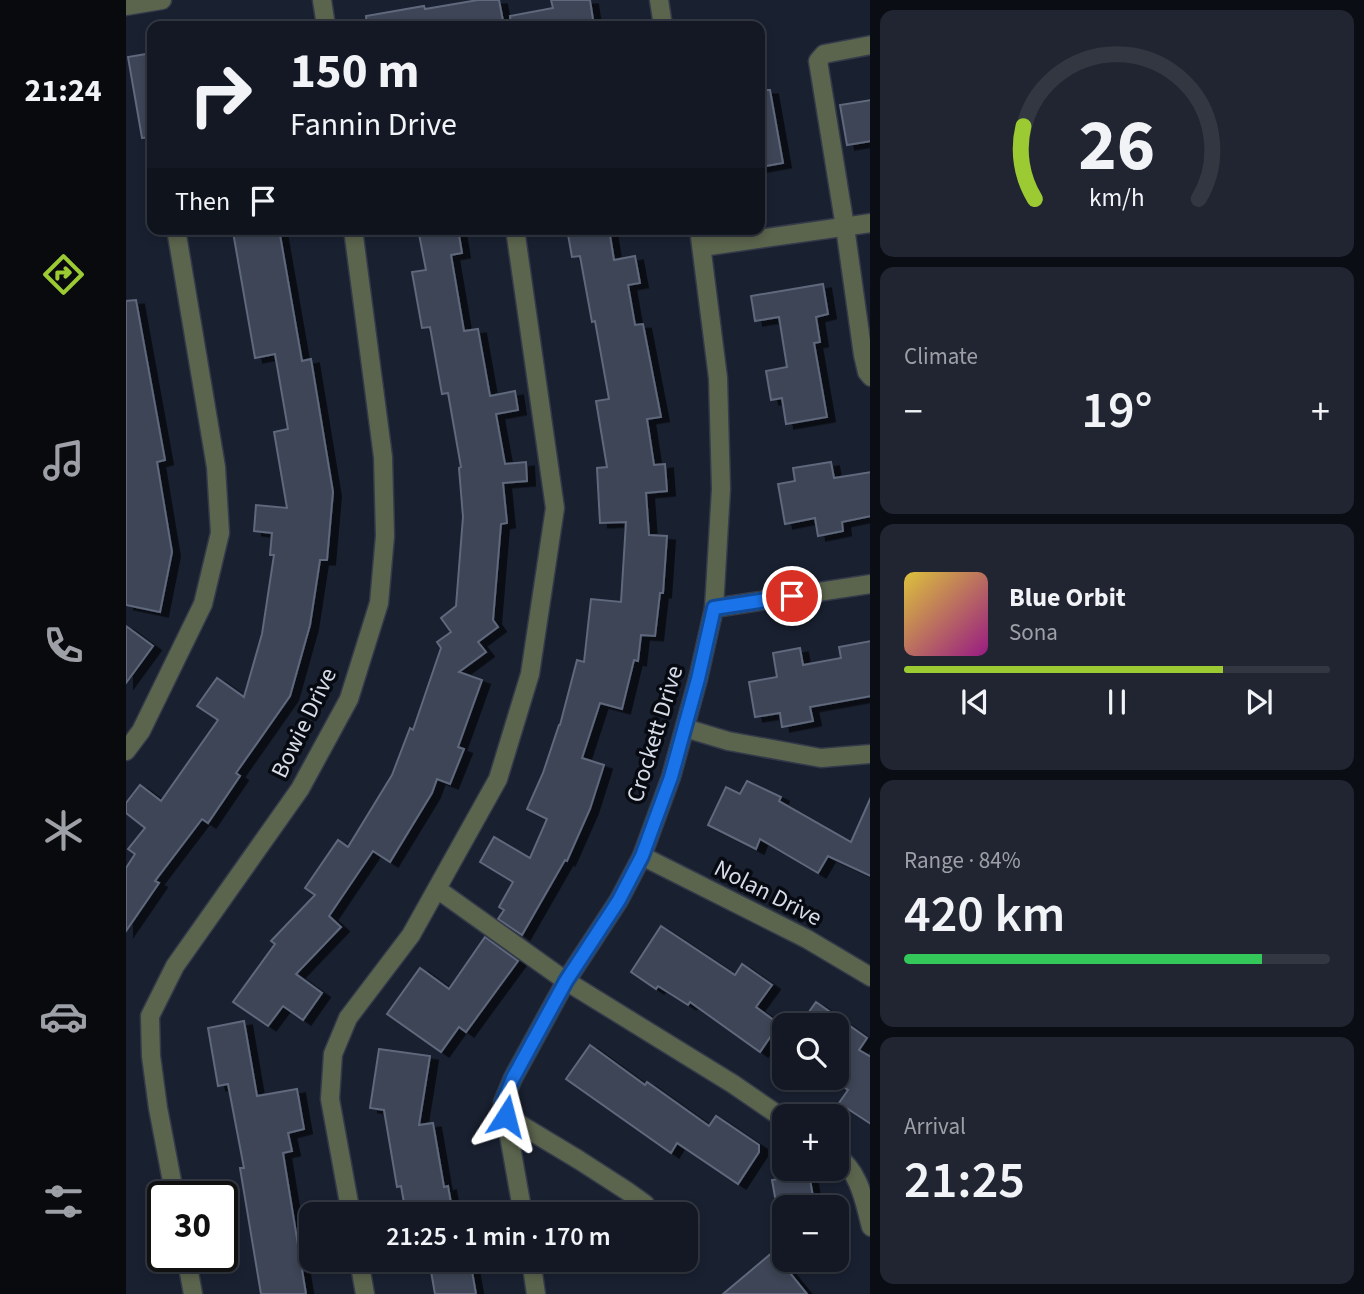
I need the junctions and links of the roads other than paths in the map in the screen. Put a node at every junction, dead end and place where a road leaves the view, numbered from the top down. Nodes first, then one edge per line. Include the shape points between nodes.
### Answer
1 (162, 0) edge
2 (322, 0) edge
3 (659, 0) edge
4 (126, 6) edge
5 (325, 21) edge
6 (662, 21) edge
7 (870, 45) edge
8 (870, 223) edge
9 (845, 227) junction
10 (765, 233) edge
11 (177, 235) edge
12 (354, 235) edge
13 (516, 235) edge
14 (740, 235) edge
15 (701, 238) edge
16 (870, 377) edge
17 (870, 584) edge
18 (714, 608) junction
19 (685, 728) junction
20 (126, 751) edge
21 (870, 754) edge
22 (642, 856) junction
23 (437, 889) junction
24 (870, 977) edge
25 (566, 981) junction
26 (772, 1111) edge
27 (506, 1116) junction
28 (849, 1169) edge
29 (172, 1181) edge
30 (349, 1202) edge
31 (521, 1202) edge
32 (644, 1202) edge
33 (870, 1227) edge
34 (189, 1272) edge
35 (361, 1272) edge
36 (533, 1272) edge
37 (193, 1294) edge
38 (365, 1294) edge
39 (536, 1294) edge

1 - 4 street
2 - 5 street
3 - 6 street
7 - 9 street via 824,54 818,61
8 - 9 street
9 - 10 street
9 - 16 street
11 - 20 street via 216,467 220,533 203,604 141,732
12 - 29 street, Bowie Drive via 383,457 385,536 379,603 349,699 300,789 175,966 150,1016 151,1056
13 - 23 street via 555,509 530,674 498,779
14 - 15 street
15 - 18 street, Crockett Drive via 718,378 721,489
17 - 18 street
18 - 19 street, Crockett Drive
19 - 21 street via 821,758
19 - 22 street, Crockett Drive
22 - 24 street, Nolan Drive via 807,939
22 - 25 street, Crockett Drive
23 - 25 street
23 - 30 street via 411,935 348,1018 333,1054 330,1099
25 - 26 street
25 - 27 street, Crockett Drive via 513,1078 503,1102
27 - 31 street, Crockett Drive
27 - 32 street
28 - 33 street via 859,1183
34 - 37 street
35 - 38 street
36 - 39 street

